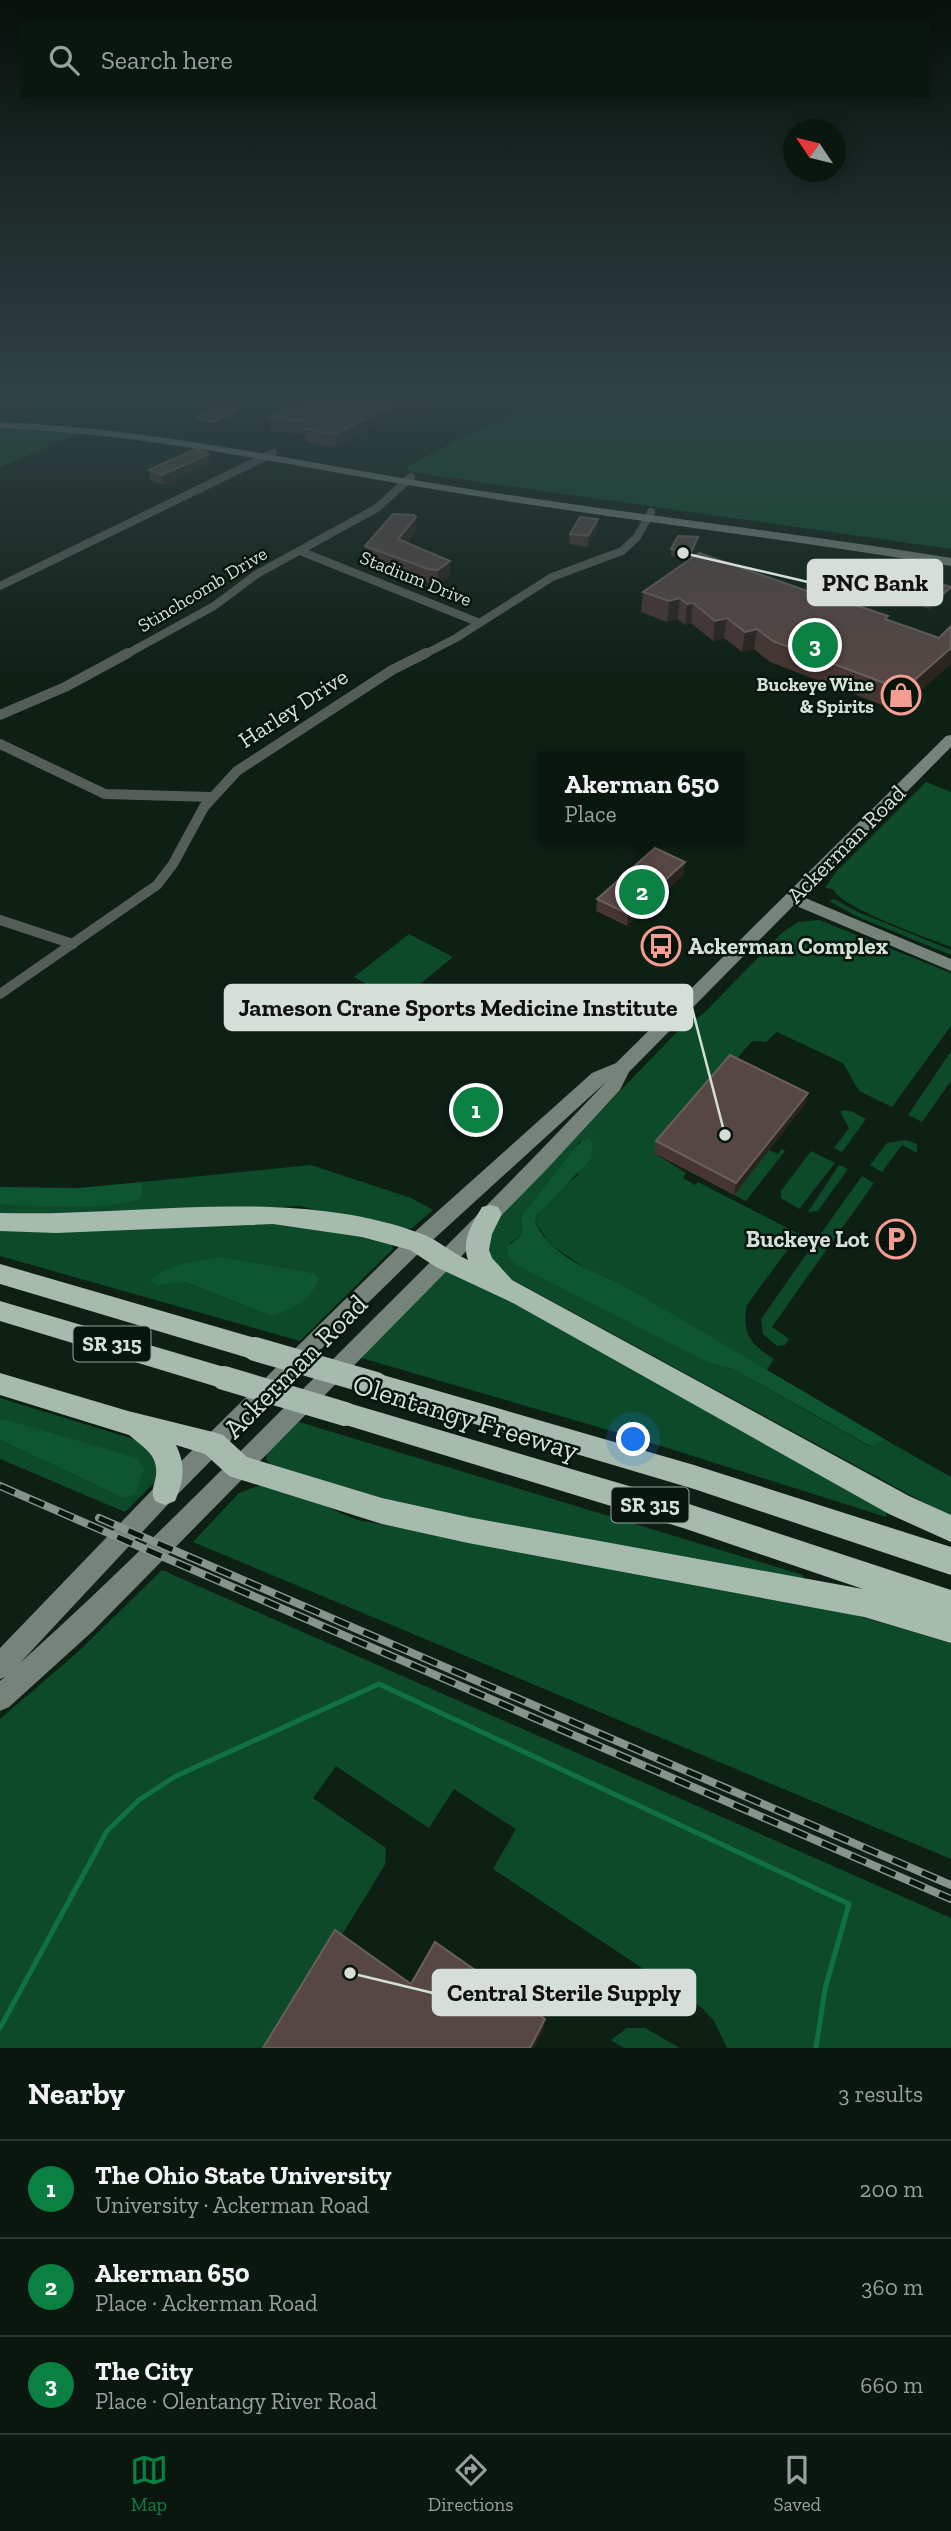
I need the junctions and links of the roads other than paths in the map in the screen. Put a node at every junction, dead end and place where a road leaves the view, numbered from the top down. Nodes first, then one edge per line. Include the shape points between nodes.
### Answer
1 (206, 487) edge
2 (401, 487) edge
3 (459, 487) edge
4 (649, 515) junction
5 (300, 551) junction
6 (951, 554) edge
7 (951, 562) edge
8 (0, 586) edge
9 (480, 623) junction
10 (0, 715) edge
11 (951, 739) edge
12 (0, 744) edge
13 (211, 797) junction
14 (792, 898) junction
15 (0, 920) edge
16 (73, 944) junction
17 (951, 965) edge
18 (0, 994) edge
19 (622, 1068) junction
20 (490, 1214) junction
21 (0, 1222) edge
22 (417, 1242) junction
23 (445, 1260) junction
24 (0, 1274) edge
25 (522, 1296) junction
26 (0, 1311) edge
27 (0, 1384) edge
28 (128, 1423) junction
29 (213, 1444) junction
30 (239, 1467) junction
31 (166, 1492) junction
32 (951, 1529) edge
33 (951, 1561) edge
34 (951, 1604) edge
35 (951, 1628) edge
36 (0, 1667) edge
37 (0, 1698) edge

1 - 8 street
2 - 5 street, Stinchcomb Drive via 377,508
3 - 4 main road
4 - 6 main road
4 - 7 main road
4 - 9 street, Harley Drive via 638,537 622,551 552,577
5 - 9 street, Stadium Drive
5 - 10 street, Stinchcomb Drive via 190,619 65,687
9 - 13 street, Harley Drive via 392,670 250,761
11 - 14 main road, Ackerman Road
12 - 13 street via 105,794
13 - 16 street, Harley Drive via 167,876
14 - 17 main road
14 - 19 main road, Ackerman Road
15 - 16 street
16 - 18 street, Harley Drive
19 - 20 main road, Ackerman Road via 614,1085
19 - 22 main road, Ackerman Road via 598,1078
20 - 23 main road, Ackerman Road
20 - 25 highway via 476,1246 479,1259
21 - 22 highway via 273,1215 362,1228
22 - 23 highway
22 - 29 main road, Ackerman Road
23 - 25 highway
23 - 30 main road, Ackerman Road
24 - 33 highway, Olentangy Freeway / SR 315, bridge via 694,1477
25 - 32 highway via 810,1457
26 - 34 highway, Olentangy Freeway / SR 315, bridge via 683,1515
27 - 28 highway
28 - 29 highway
28 - 31 highway via 166,1450 172,1462
29 - 30 highway
29 - 31 main road, Ackerman Road
30 - 35 highway via 433,1523 864,1603
30 - 37 main road, Ackerman Road via 85,1621
31 - 36 main road, Ackerman Road

